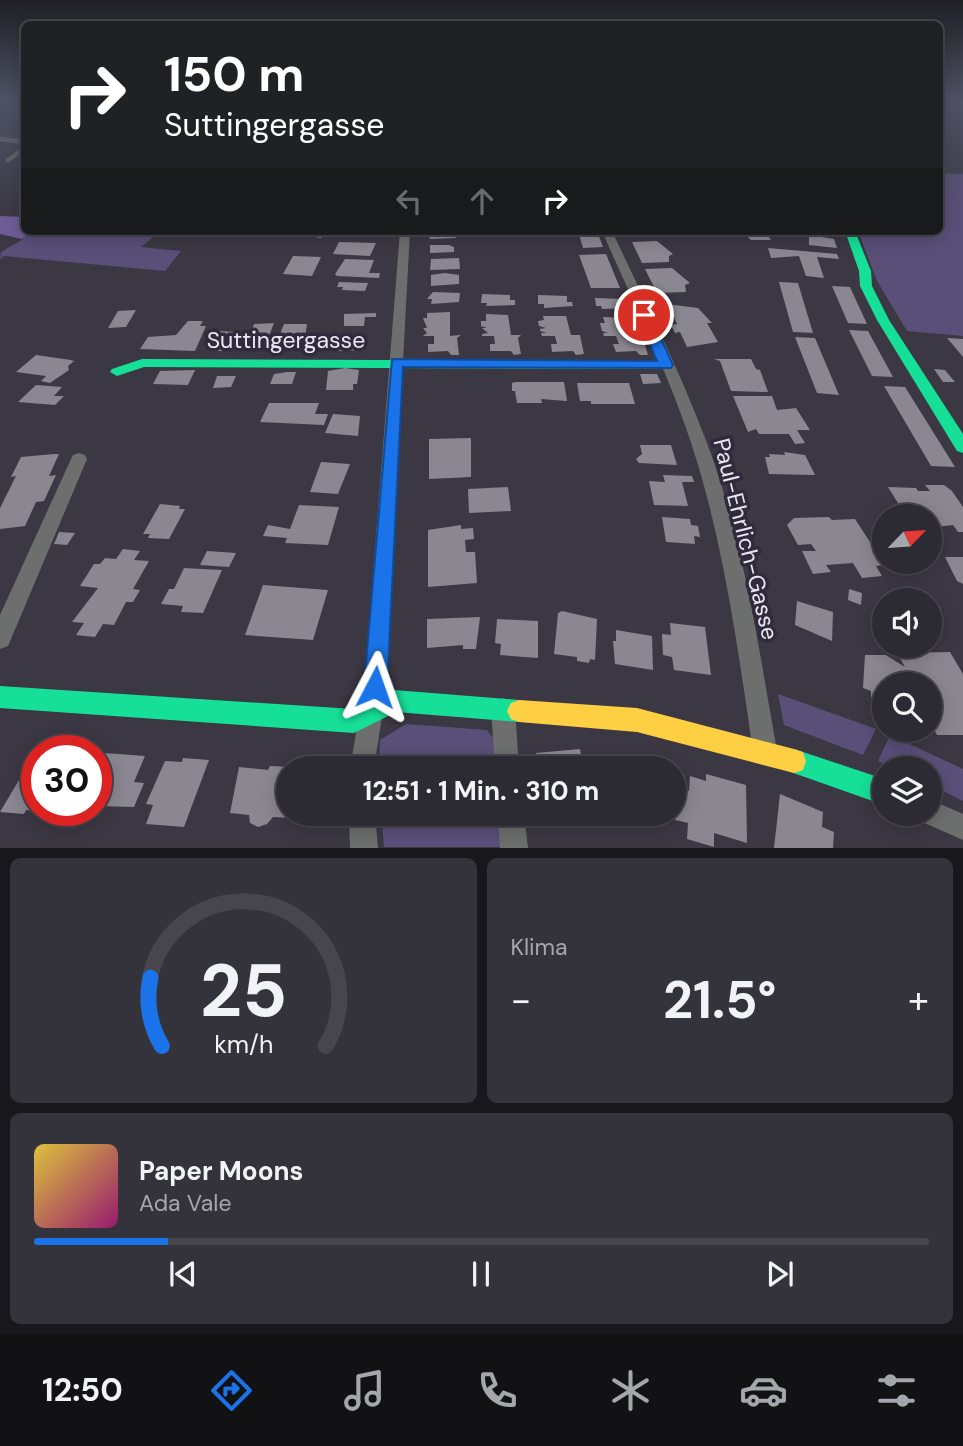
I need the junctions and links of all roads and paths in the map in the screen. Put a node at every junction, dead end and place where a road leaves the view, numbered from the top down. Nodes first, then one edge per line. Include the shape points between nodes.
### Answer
1 (21, 151) edge
2 (8, 160) dead end
3 (405, 235) edge
4 (609, 235) edge
5 (852, 235) edge
6 (397, 362) junction
7 (666, 365) junction
8 (117, 372) dead end
9 (963, 447) edge
10 (79, 459) dead end
11 (0, 639) edge
12 (0, 697) edge
13 (503, 709) junction
14 (373, 712) junction
15 (765, 751) junction
16 (362, 756) edge
17 (506, 756) edge
18 (872, 788) edge
19 (942, 817) edge
20 (363, 826) edge
21 (512, 826) edge
22 (963, 827) edge
23 (364, 848) edge
24 (514, 848) edge

1 - 2 lane
3 - 6 street
4 - 7 street, Paul-Ehrlich-Gasse
5 - 9 street via 866,286 883,320
6 - 7 street, Suttingergasse
6 - 8 street, Suttingergasse via 142,363
6 - 14 street
7 - 15 street, Paul-Ehrlich-Gasse via 693,428 718,508
10 - 11 street
12 - 14 street via 354,721
13 - 14 street via 394,701
13 - 15 street via 637,720
13 - 17 street
14 - 16 street
15 - 18 street
19 - 22 street
20 - 23 street
21 - 24 street

